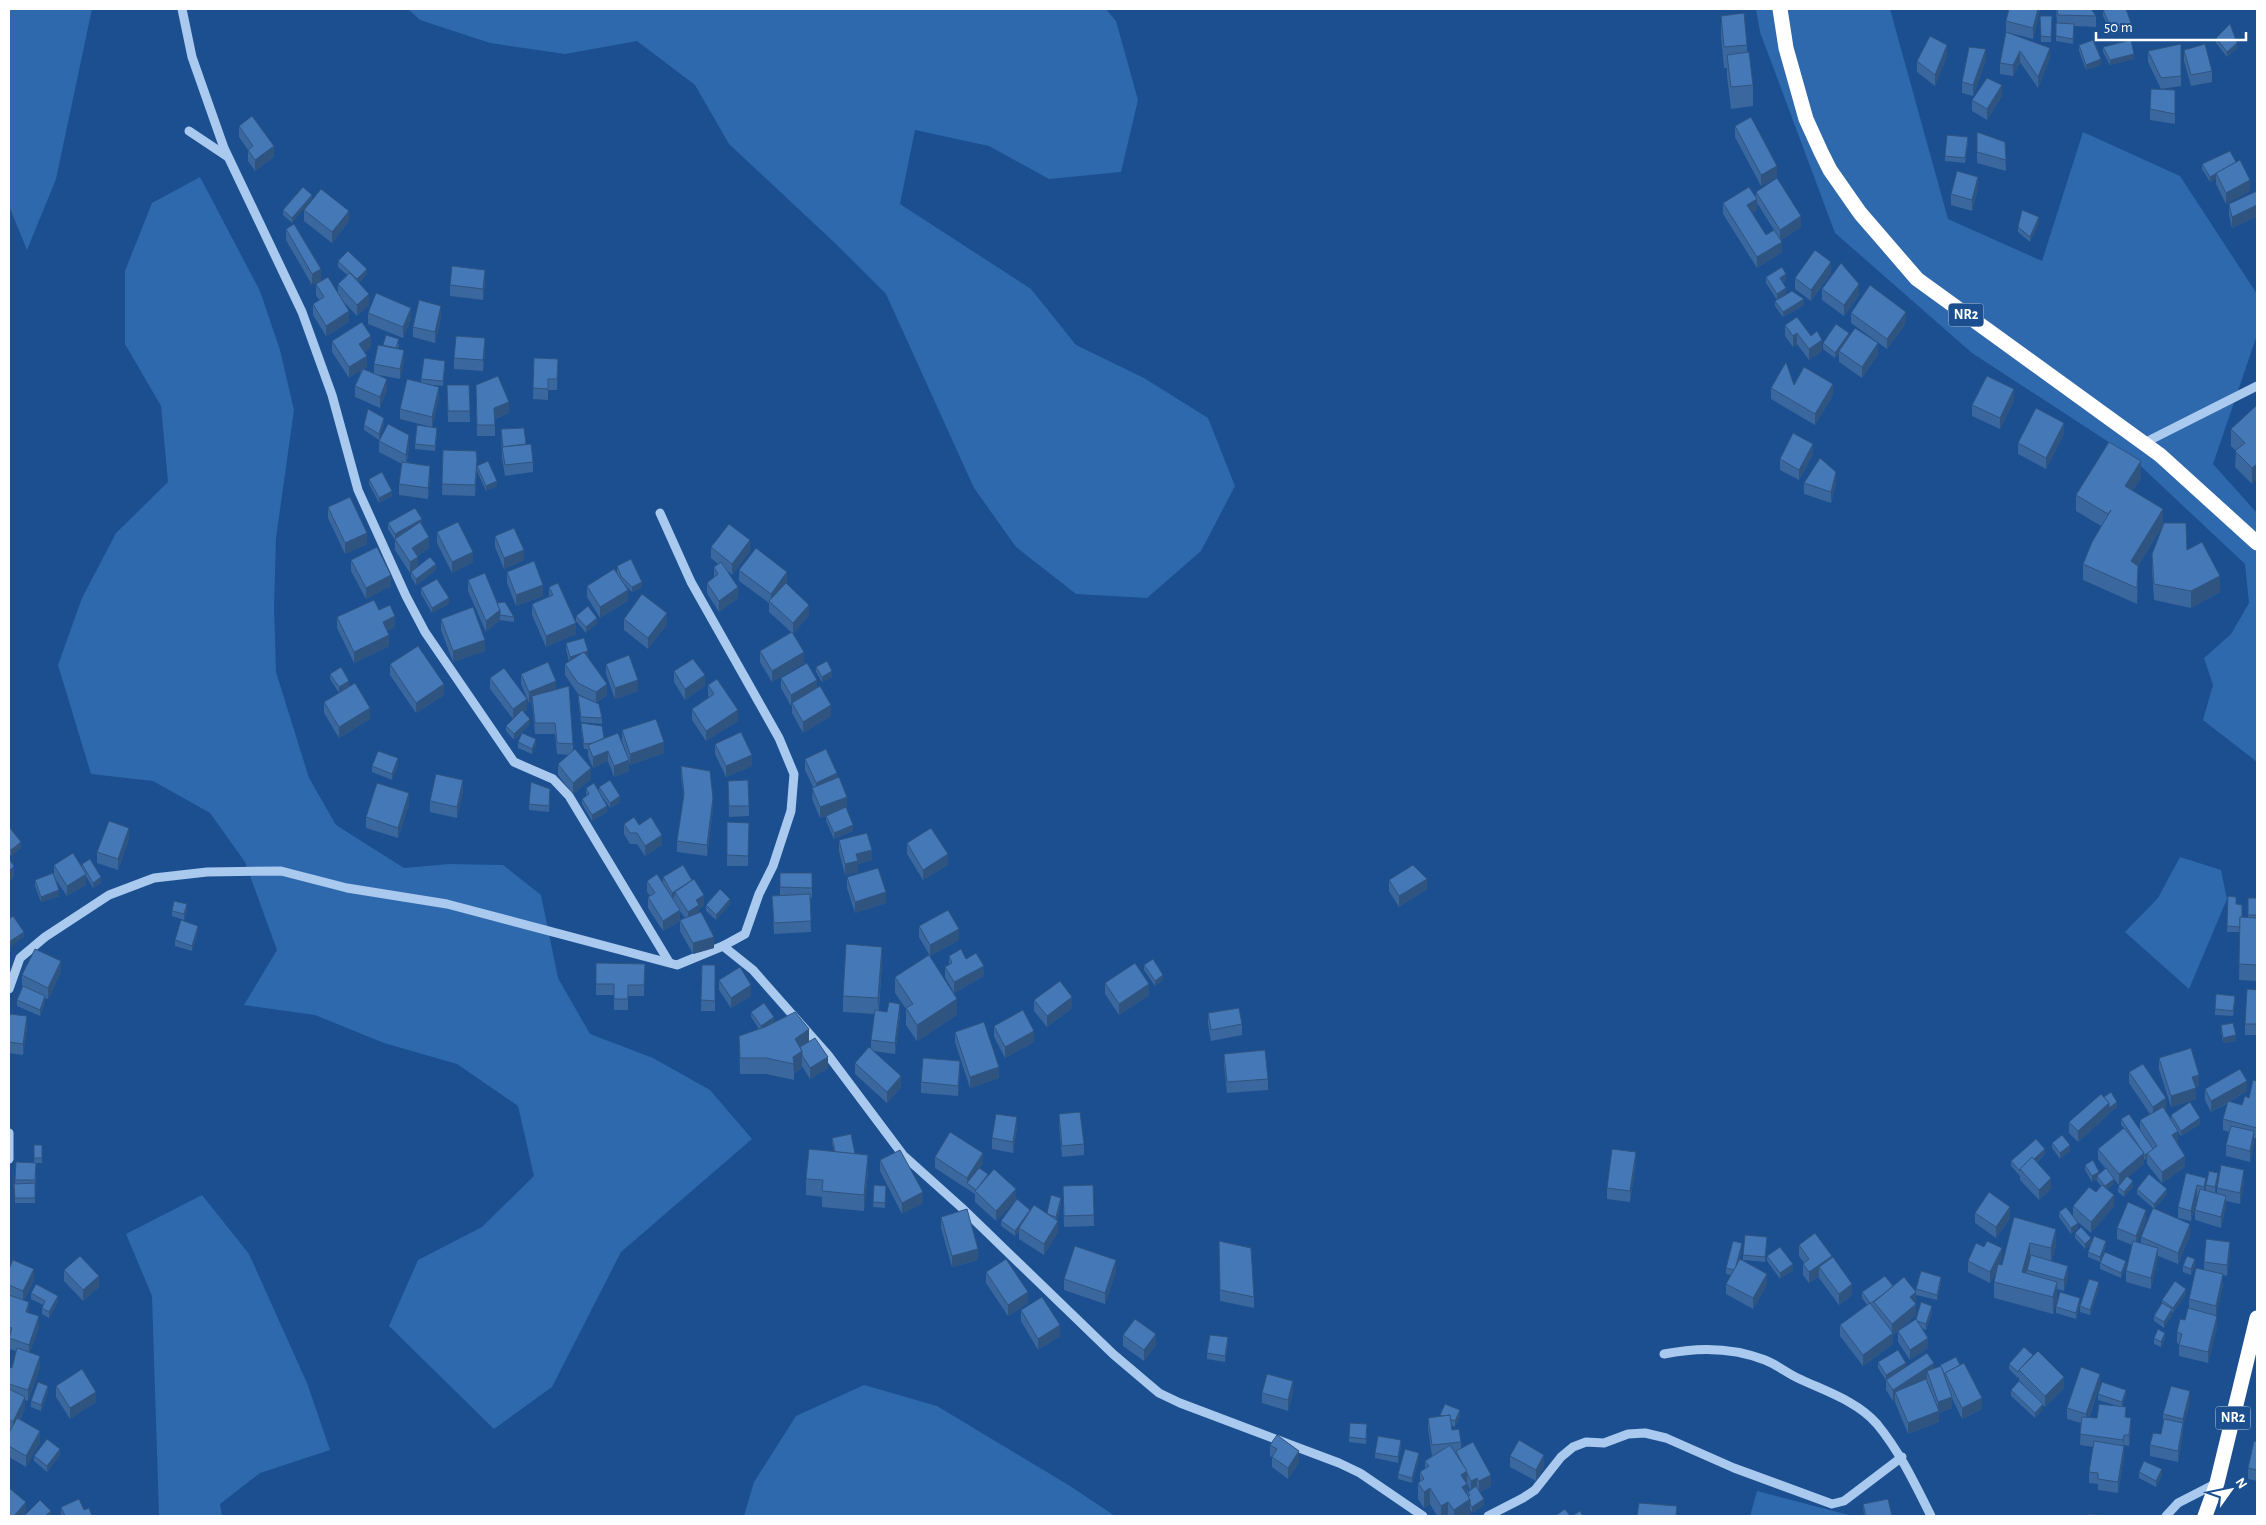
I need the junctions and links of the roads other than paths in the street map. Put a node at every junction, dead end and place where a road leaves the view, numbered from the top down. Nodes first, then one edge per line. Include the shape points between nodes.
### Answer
1 (182, 9) edge
2 (1780, 9) edge
3 (189, 131) dead end
4 (228, 157) junction
5 (2257, 386) edge
6 (2144, 443) junction
7 (660, 513) dead end
8 (2257, 543) edge
9 (723, 946) junction
10 (669, 962) junction
11 (9, 989) edge
12 (9, 1133) edge
13 (9, 1159) edge
14 (2257, 1318) edge
15 (1664, 1354) dead end
16 (1902, 1457) junction
17 (2217, 1483) junction
18 (1423, 1516) edge
19 (1488, 1516) edge
20 (1931, 1516) edge
21 (2166, 1516) edge
22 (2205, 1516) edge

1 - 4 street via 192,57
2 - 6 highway, NR2 via 1786,48 1806,119 1830,170 1860,213 1917,279
3 - 4 street
4 - 10 street via 302,312 332,394 358,490 425,632 514,762 553,779 569,796
5 - 6 street
6 - 8 highway, NR2
7 - 9 street via 691,582 779,738 794,774 791,811 774,866 759,894 745,934
9 - 10 street via 677,965
9 - 18 street via 753,970 828,1055 902,1155 962,1208 1113,1354 1160,1393 1339,1463 1360,1473
10 - 11 street via 447,904 348,888 282,871 207,872 154,878 109,895 20,958
12 - 13 street
14 - 17 highway, NR2
15 - 16 street via 1690,1349 1727,1350 1766,1360 1855,1406 1876,1423
16 - 19 street via 1844,1501 1832,1504 1734,1468 1666,1438 1645,1433 1628,1434 1604,1443 1586,1442 1573,1447 1535,1490
16 - 20 street
17 - 21 street via 2178,1503
17 - 22 highway, NR2

